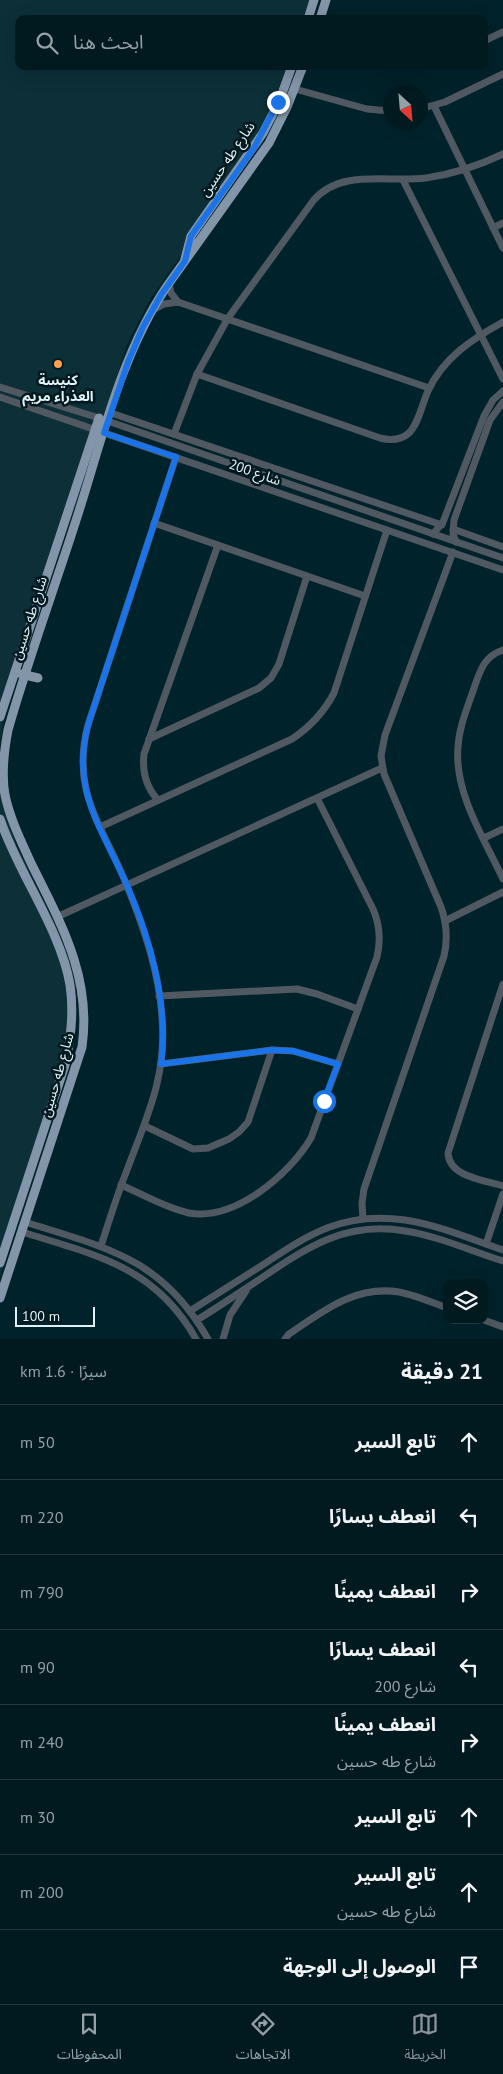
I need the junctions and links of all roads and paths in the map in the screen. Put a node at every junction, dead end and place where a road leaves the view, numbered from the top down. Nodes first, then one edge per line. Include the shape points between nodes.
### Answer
1 (314, 0) edge
2 (326, 0) edge
3 (309, 15) edge
4 (321, 15) edge
5 (503, 32) edge
6 (488, 39) edge
7 (290, 70) edge
8 (302, 70) edge
9 (503, 74) edge
10 (295, 89) junction
11 (434, 106) junction
12 (428, 107) edge
13 (383, 110) edge
14 (503, 154) edge
15 (465, 170) junction
16 (402, 180) junction
17 (503, 223) edge
18 (493, 228) junction
19 (503, 248) edge
20 (185, 261) junction
21 (169, 284) junction
22 (178, 302) junction
23 (151, 311) junction
24 (228, 318) junction
25 (503, 322) edge
26 (481, 335) junction
27 (197, 374) junction
28 (503, 379) edge
29 (0, 387) edge
30 (429, 388) junction
31 (503, 391) edge
32 (0, 397) edge
33 (503, 402) edge
34 (106, 418) junction
35 (95, 430) junction
36 (104, 433) junction
37 (174, 434) junction
38 (176, 457) junction
39 (154, 523) junction
40 (442, 525) junction
41 (453, 529) junction
42 (387, 530) junction
43 (433, 534) junction
44 (456, 542) junction
45 (218, 545) junction
46 (503, 547) edge
47 (453, 552) junction
48 (503, 558) edge
49 (503, 570) edge
50 (307, 576) junction
51 (365, 596) junction
52 (503, 650) edge
53 (13, 672) junction
54 (25, 675) junction
55 (38, 678) dead end
56 (0, 717) edge
57 (149, 739) junction
58 (382, 768) junction
59 (317, 798) junction
60 (158, 800) junction
61 (0, 819) edge
62 (100, 827) junction
63 (503, 829) edge
64 (484, 838) junction
65 (503, 879) edge
66 (127, 885) junction
67 (503, 892) edge
68 (57, 917) junction
69 (445, 921) junction
70 (503, 984) edge
71 (159, 996) junction
72 (501, 1000) edge
73 (358, 1009) junction
74 (272, 1050) junction
75 (161, 1064) junction
76 (338, 1064) junction
77 (145, 1126) junction
78 (121, 1185) junction
79 (503, 1186) edge
80 (503, 1194) edge
81 (363, 1219) junction
82 (14, 1221) junction
83 (24, 1226) junction
84 (486, 1244) junction
85 (101, 1246) junction
86 (503, 1250) edge
87 (503, 1261) edge
88 (0, 1263) edge
89 (252, 1285) junction
90 (0, 1298) edge
91 (443, 1307) edge
92 (190, 1311) junction
93 (197, 1320) junction
94 (488, 1321) edge
95 (503, 1327) edge
96 (196, 1339) edge
97 (208, 1339) edge
98 (223, 1339) edge
99 (285, 1339) edge

1 - 3 main road
2 - 4 main road
5 - 6 street
7 - 20 main road, شارع طه حسين via 263,133 191,236
8 - 10 main road, شارع طه حسين
9 - 11 street
10 - 13 street
10 - 20 main road, شارع طه حسين via 266,148
11 - 12 street
11 - 15 street
14 - 15 street
15 - 16 street
15 - 18 street
16 - 24 street via 346,181 322,191
16 - 26 street
17 - 18 street
18 - 19 street
20 - 21 main road, شارع طه حسين
21 - 22 street
21 - 23 main road, شارع طه حسين
22 - 23 street via 164,304
22 - 24 street
23 - 34 main road, شارع طه حسين
24 - 27 street
24 - 30 street
25 - 26 street
26 - 28 street
26 - 30 street via 446,363
27 - 30 street via 387,440 402,438 413,428
27 - 37 street
29 - 34 street, شارع 200
31 - 40 street via 493,400 484,416
32 - 35 street, شارع 200
33 - 41 street via 490,420
34 - 35 main road, شارع طه حسين
34 - 36 main road, شارع طه حسين
34 - 37 street
34 - 43 street, شارع 200
35 - 36 street, شارع 200
35 - 53 main road, شارع طه حسين
36 - 38 street, شارع 200
36 - 54 main road, شارع طه حسين
37 - 40 street
38 - 39 street
38 - 42 street, شارع 200
39 - 45 street
39 - 62 street via 84,742 82,769 85,788
40 - 43 street
41 - 44 street
41 - 46 street
42 - 47 street, شارع 200
42 - 51 street
43 - 44 street, شارع 200
44 - 48 street, شارع 200
45 - 50 street
45 - 57 street
47 - 49 street, شارع 200
47 - 58 street via 385,735
50 - 51 street
50 - 57 street via 279,664 267,681 259,688
51 - 60 street via 334,693 314,721 292,739
52 - 64 street via 488,658 481,670 458,745 462,788
53 - 54 main road
53 - 56 main road, شارع طه حسين
54 - 55 main road
54 - 68 main road, شارع طه حسين via 6,741 5,794 20,839
57 - 60 street via 144,754 144,771 148,787
58 - 59 street
58 - 69 street via 442,907
59 - 66 street
59 - 73 street via 378,923 378,951
60 - 62 street
61 - 82 main road, شارع طه حسين via 63,960 71,1001 71,1040 65,1065
62 - 66 street
63 - 64 street
64 - 65 street
66 - 68 street
66 - 71 street via 151,952
67 - 69 street
68 - 83 main road, شارع طه حسين via 82,985 84,1034
69 - 81 street via 444,956 364,1189
70 - 72 street
71 - 73 street via 298,989
71 - 75 street via 163,1030
72 - 79 street via 448,1153 450,1164 458,1171
73 - 76 street
74 - 75 street
74 - 76 street via 293,1051
74 - 77 street via 248,1122 234,1136 196,1150
75 - 77 street
76 - 78 street via 302,1154 248,1198 221,1211 196,1214 176,1209
77 - 78 street
78 - 85 street
80 - 84 street
81 - 84 street via 414,1222
81 - 92 street via 312,1233
82 - 83 main road
82 - 88 main road, شارع طه حسين
83 - 85 street
83 - 90 main road, شارع طه حسين
83 - 96 street via 133,1272 167,1299
84 - 86 street
85 - 92 street via 126,1256 151,1272
87 - 89 street via 412,1232 364,1230 340,1234 317,1243
89 - 93 street
89 - 98 street via 233,1310
91 - 99 street via 399,1292 364,1292 331,1305
92 - 93 street
93 - 97 street
94 - 95 street

